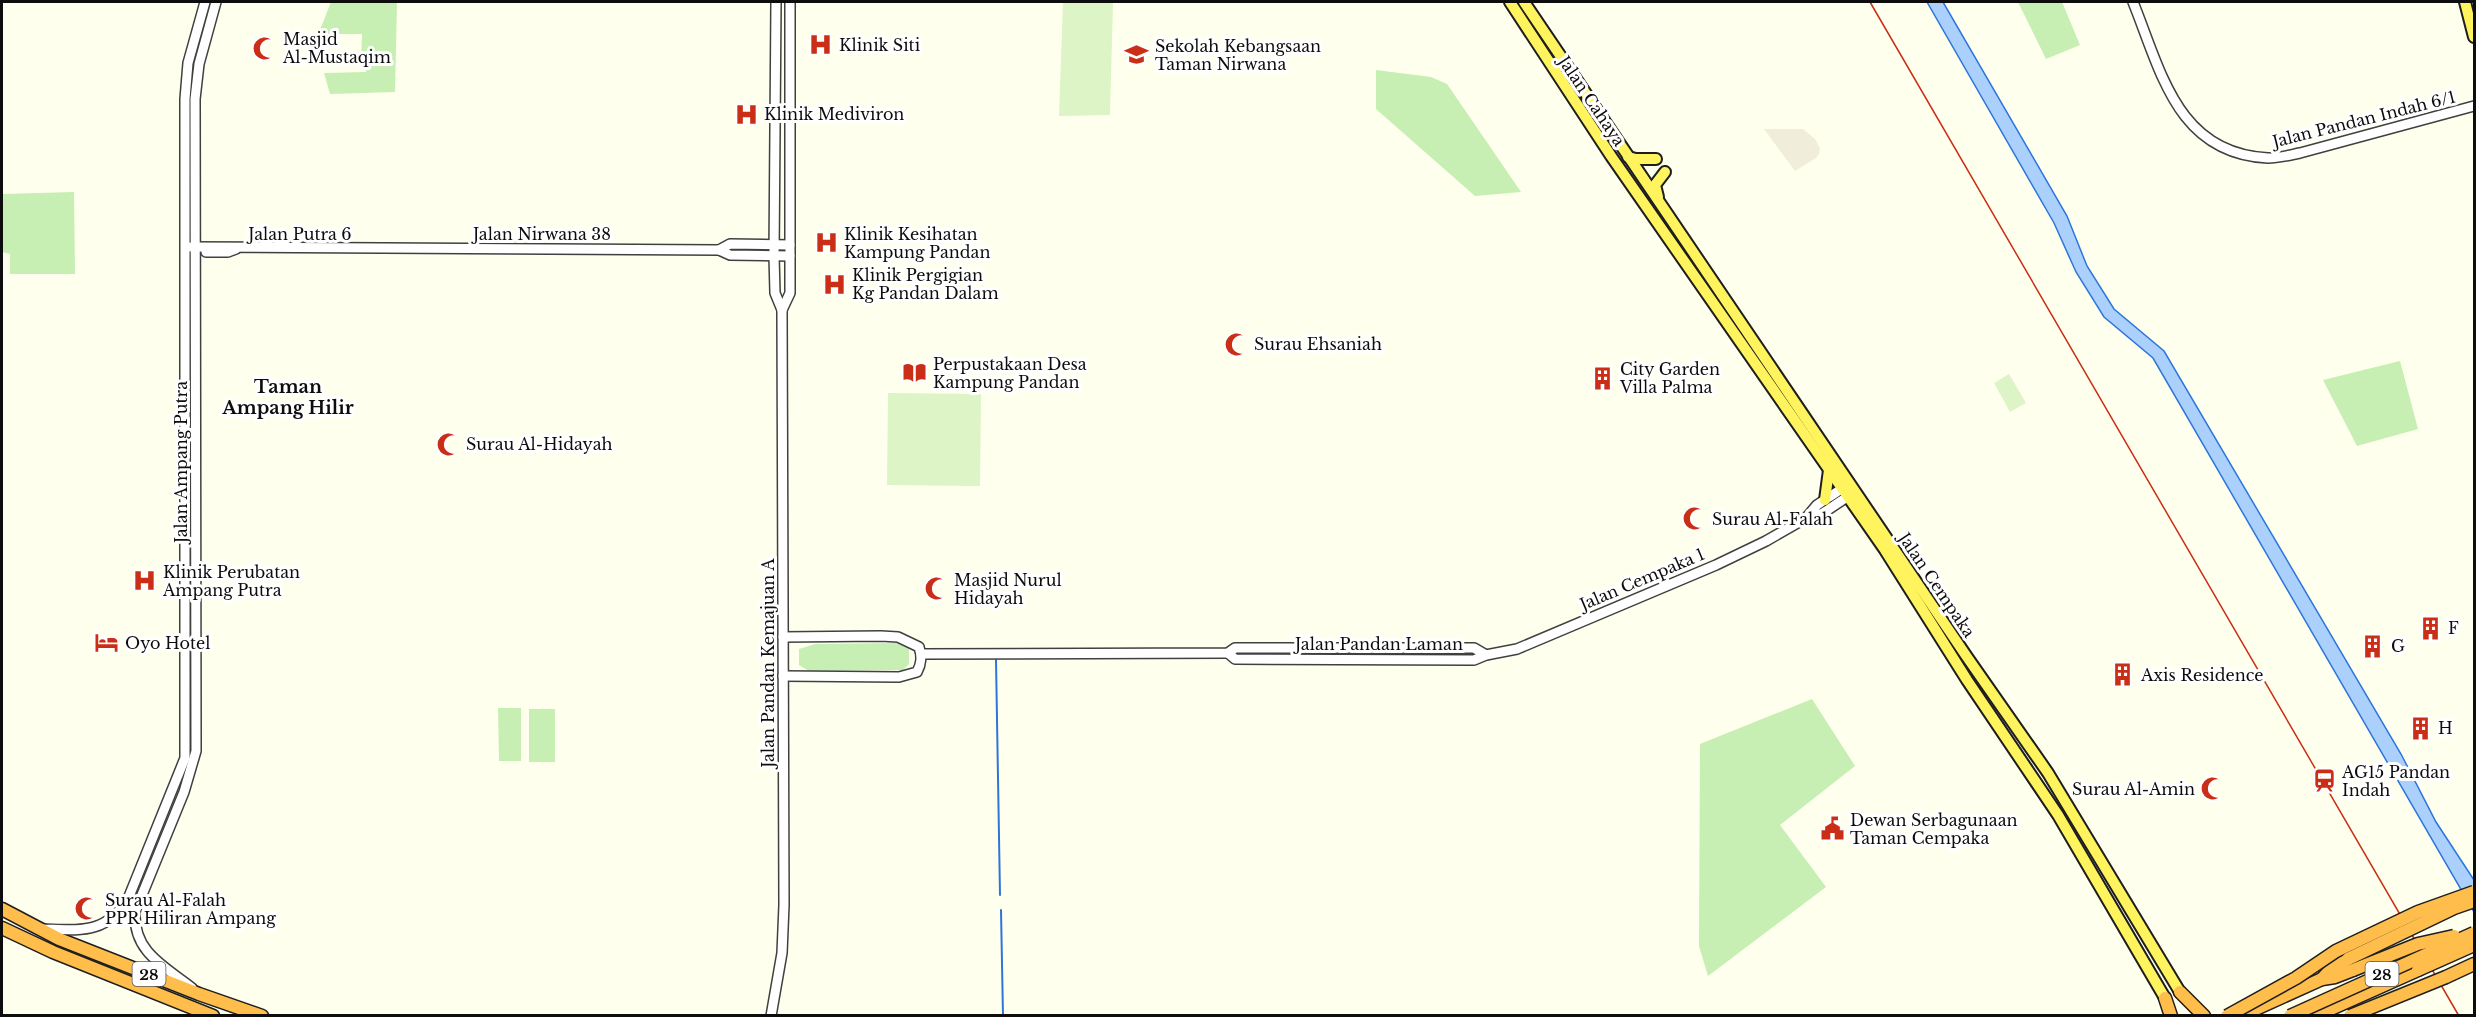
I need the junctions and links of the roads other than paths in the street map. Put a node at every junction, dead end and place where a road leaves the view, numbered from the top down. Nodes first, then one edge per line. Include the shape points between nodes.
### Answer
1 (205, 2) edge
2 (216, 2) edge
3 (776, 2) edge
4 (790, 2) edge
5 (1510, 2) edge
6 (1524, 2) edge
7 (2133, 2) edge
8 (2465, 2) edge
9 (2475, 37) edge
10 (2475, 106) edge
11 (1611, 156) junction
12 (1628, 157) junction
13 (1656, 159) dead end
14 (1665, 172) dead end
15 (1639, 175) junction
16 (1658, 201) junction
17 (1652, 215) junction
18 (774, 232) junction
19 (760, 244) junction
20 (774, 244) junction
21 (790, 245) junction
22 (185, 249) junction
23 (195, 249) junction
24 (365, 249) joint
25 (718, 250) junction
26 (760, 255) junction
27 (774, 256) junction
28 (790, 256) junction
29 (774, 271) junction
30 (782, 310) junction
31 (1829, 470) junction
32 (1849, 490) junction
33 (1825, 500) junction
34 (1806, 518) junction
35 (783, 637) junction
36 (921, 654) junction
37 (1486, 655) joint
38 (783, 676) junction
39 (2475, 892) edge
40 (2475, 901) edge
41 (2, 909) edge
42 (2, 928) edge
43 (37, 929) junction
44 (2475, 932) edge
45 (2475, 945) edge
46 (2351, 964) junction
47 (2475, 964) edge
48 (2180, 992) junction
49 (199, 994) junction
50 (2165, 998) joint
51 (213, 1016) edge
52 (262, 1016) edge
53 (771, 1016) edge
54 (2171, 1016) edge
55 (2192, 1016) edge
56 (2204, 1016) edge
57 (2227, 1016) edge
58 (2240, 1016) edge
59 (2289, 1016) edge
60 (2315, 1016) edge
61 (2350, 1016) edge

1 - 22 street, Jalan Ampang Putra via 188,63 185,99
2 - 23 street, Jalan Ampang Putra via 199,64 195,99
3 - 18 street, Jalan Pandan Kemajuan A
4 - 21 street, Jalan Pandan Kemajuan A
5 - 11 main road, Jalan Cahaya
6 - 12 main road, Jalan Cahaya
7 - 10 street, Jalan Pandan Indah 6/1 via 2170,97 2203,136 2245,156 2271,158 2300,153
8 - 9 main road
11 - 15 main road
11 - 17 main road, Jalan Cahaya
12 - 13 main road
12 - 15 main road, Jalan Cahaya
14 - 16 main road via 1655,185
15 - 16 main road, Jalan Cahaya
15 - 17 main road via 1638,183
16 - 32 main road, Jalan Cempaka
17 - 31 main road, Jalan Cempaka
18 - 19 street
18 - 20 street, Jalan Pandan Kemajuan A
19 - 20 street, Jalan Nirwana 38
19 - 25 street, Jalan Nirwana 38 via 730,244
20 - 21 street, Jalan Nirwana 38
20 - 27 street, Jalan Pandan Kemajuan A
21 - 28 street, Jalan Pandan Kemajuan A
22 - 23 street, Jalan Putra 6
22 - 43 street, Jalan Ampang Putra via 185,758 121,910 102,926 89,929
23 - 24 street, Jalan Putra 6
23 - 49 street, Jalan Ampang Putra via 196,752 184,792 135,912 134,924 143,948
24 - 25 street, Jalan Nirwana 38
25 - 26 street, Jalan Nirwana 38 via 730,255
26 - 27 street, Jalan Nirwana 38
26 - 29 street
27 - 28 street, Jalan Nirwana 38
27 - 29 street, Jalan Pandan Kemajuan A
28 - 30 street, Jalan Pandan Kemajuan A via 790,293
29 - 30 street, Jalan Pandan Kemajuan A via 775,293
30 - 35 street, Jalan Pandan Kemajuan A
31 - 32 main road, Jalan Cempaka
31 - 33 main road
32 - 33 street, Jalan Cempaka 1
32 - 34 street, Jalan Cempaka 1 via 1823,513
32 - 48 main road, Jalan Cempaka via 2048,773
32 - 50 main road, Jalan Cempaka via 1967,680 2058,815
33 - 34 street, Jalan Cempaka 1
34 - 37 street, Jalan Cempaka 1 via 1673,584 1516,649
35 - 36 street via 898,638 919,646
35 - 38 street, Jalan Pandan Kemajuan A
36 - 37 street, Jalan Pandan Laman via 1228,653 1235,659 1474,660
36 - 38 street via 917,672 899,677
38 - 53 street, Jalan Pandan Kemajuan A via 783,944
39 - 57 highway, bridge via 2418,912 2336,951
40 - 46 highway, bridge via 2454,908
41 - 43 highway, 28
42 - 51 highway, 28
43 - 49 highway, 28
44 - 46 highway, bridge
44 - 59 highway, 28, bridge
45 - 60 highway, 28, bridge
46 - 58 highway via 2331,969 2322,979
47 - 61 highway, bridge
48 - 55 highway
48 - 56 highway
49 - 52 highway, 28
50 - 54 highway

